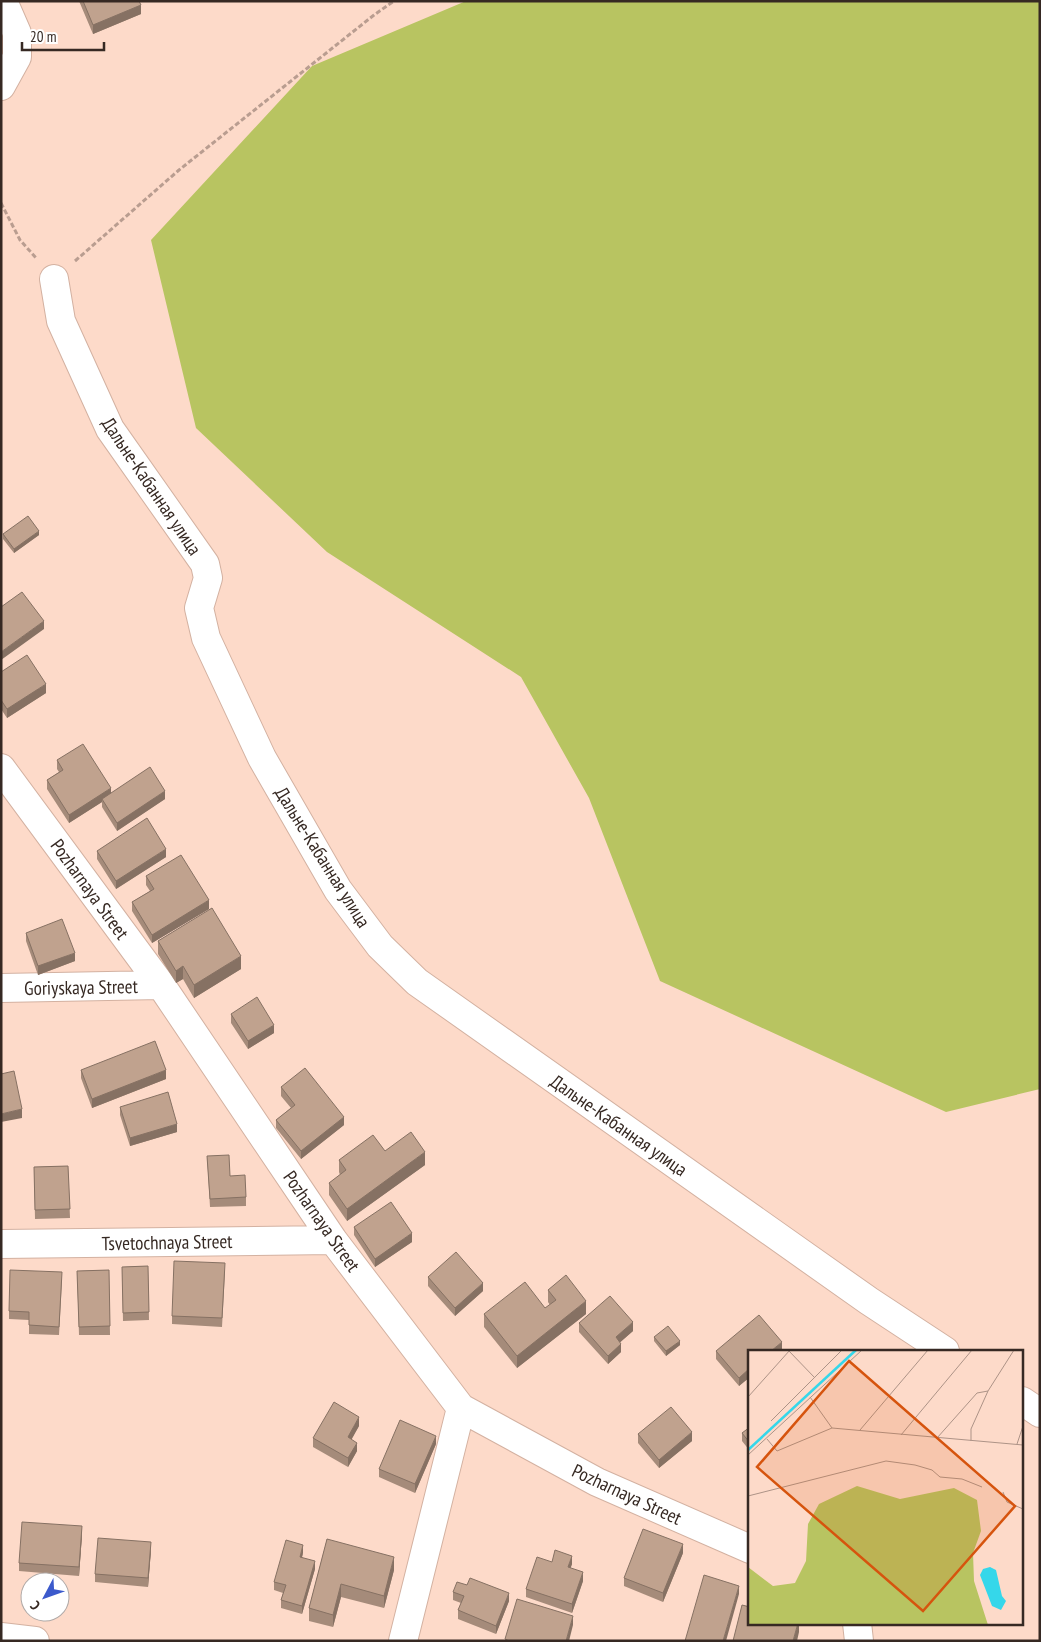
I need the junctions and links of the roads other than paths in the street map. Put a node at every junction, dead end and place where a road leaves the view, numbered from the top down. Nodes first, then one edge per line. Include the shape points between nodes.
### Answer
1 (3, 1) edge
2 (1, 86) edge
3 (54, 279) road end
4 (1, 768) edge
5 (161, 985) junction
6 (1, 988) edge
7 (334, 1240) junction
8 (1, 1244) edge
9 (943, 1350) edge
10 (1024, 1402) edge
11 (461, 1408) junction
12 (1040, 1412) edge
13 (748, 1548) edge
14 (857, 1624) edge
15 (1, 1637) edge
16 (35, 1641) edge
17 (403, 1641) edge
18 (859, 1641) edge

1 - 2 street via 17,33 17,57
3 - 9 street, Дальне-Кабанная улица via 61,321 110,429 206,564 208,578 199,608 206,638 262,758 338,890 380,946 425,988 869,1302
4 - 5 street, Pozharnaya Street
5 - 6 street, Goriyskaya Street
5 - 7 street, Pozharnaya Street
7 - 8 street, Tsvetochnaya Street
7 - 11 street, Pozharnaya Street
10 - 12 street
11 - 13 street, Pozharnaya Street via 596,1482
11 - 17 street
14 - 18 street
15 - 16 street

